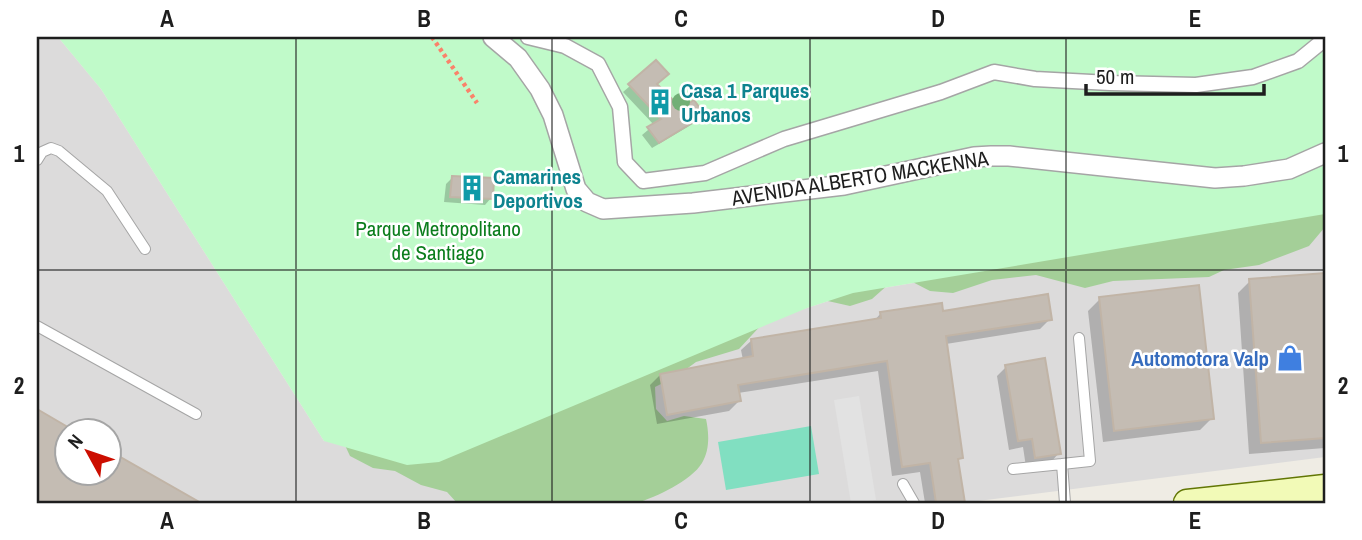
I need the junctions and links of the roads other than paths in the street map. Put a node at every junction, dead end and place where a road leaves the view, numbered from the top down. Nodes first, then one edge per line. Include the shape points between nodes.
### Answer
1 (493, 37) edge
2 (528, 37) edge
3 (1325, 39) edge
4 (1325, 152) edge
5 (37, 160) edge
6 (145, 249) dead end
7 (37, 326) edge
8 (1079, 338) dead end
9 (196, 414) dead end
10 (1062, 464) junction
11 (1013, 469) dead end
12 (903, 484) dead end
13 (1325, 488) edge
14 (914, 503) edge
15 (1065, 503) edge
16 (1187, 503) edge

1 - 4 street, AVENIDA ALBERTO MACKENNA via 518,58 540,89 576,189 587,202 603,209 844,184 974,157 1009,156 1215,178 1289,169
2 - 3 street via 565,46 598,64 620,107 625,162 643,181 705,173 784,139 994,72 1035,79 1196,85 1253,77 1298,61
5 - 6 lane via 51,148 68,158 107,191
7 - 9 lane
8 - 10 lane via 1090,461
10 - 11 lane
10 - 15 lane
12 - 14 lane
13 - 16 main road

